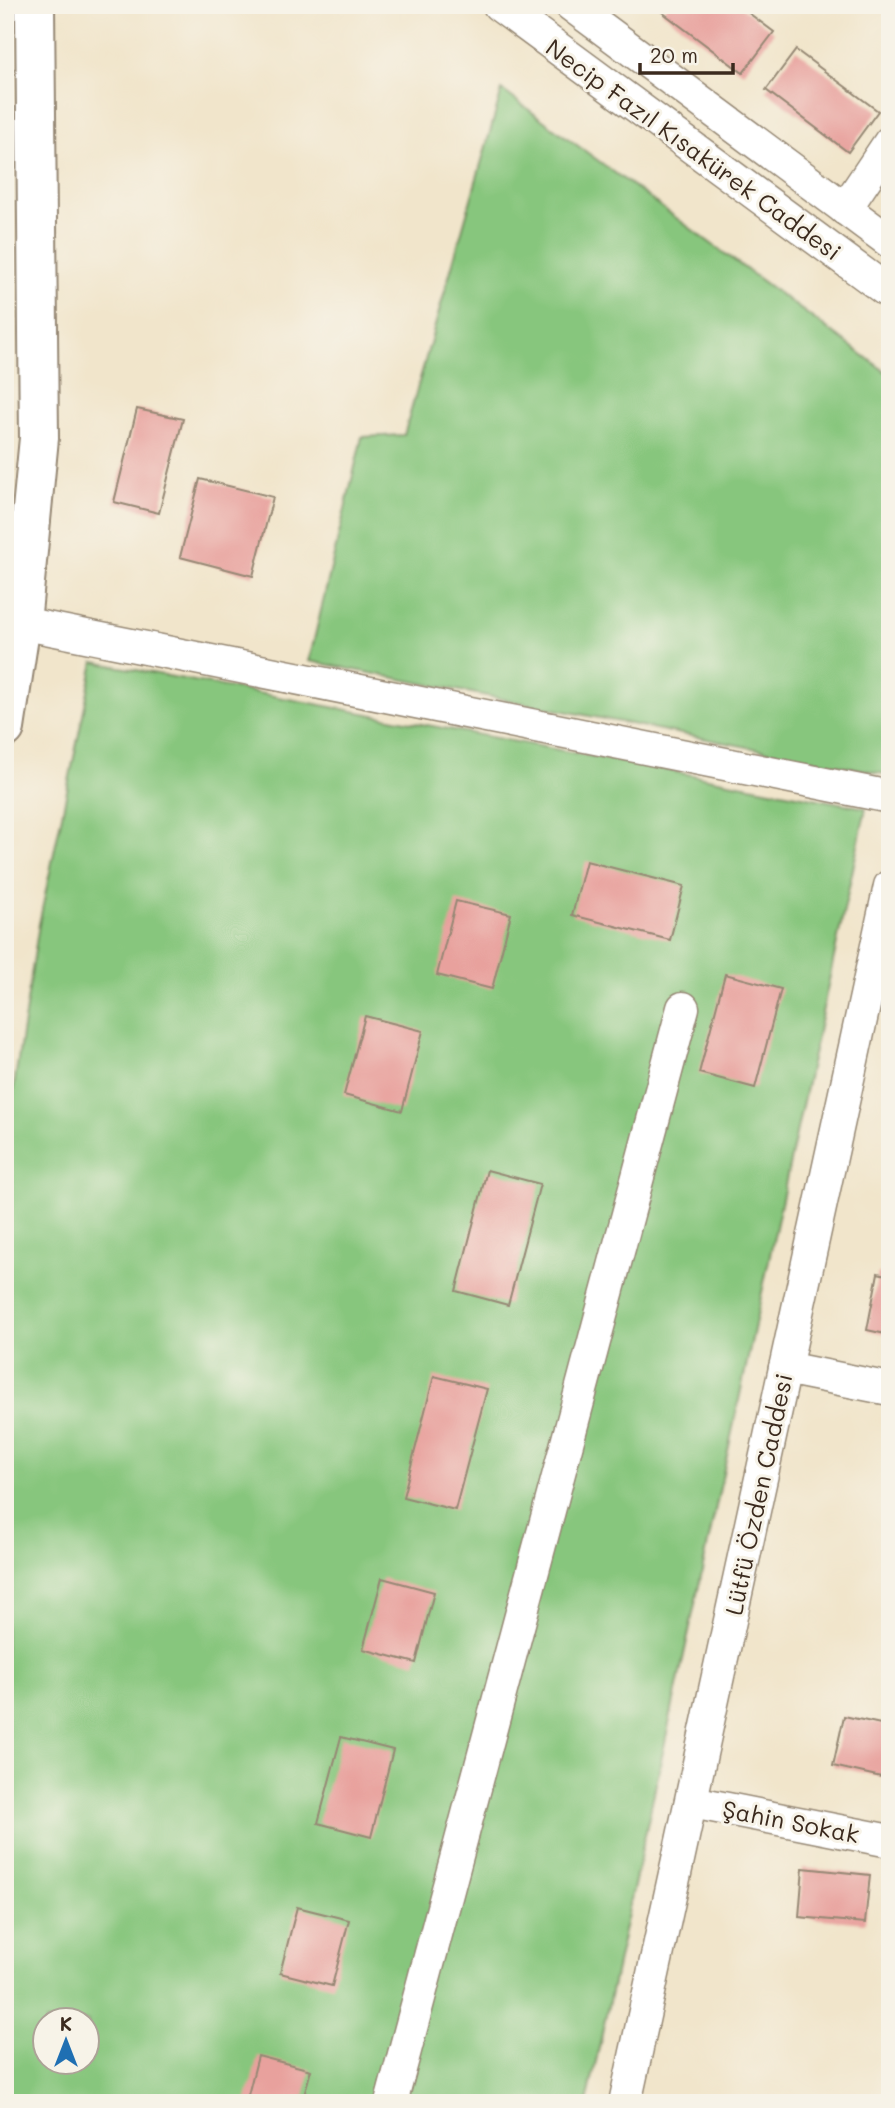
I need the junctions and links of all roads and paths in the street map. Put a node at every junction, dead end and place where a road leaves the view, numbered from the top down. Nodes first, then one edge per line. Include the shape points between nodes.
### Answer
1 (35, 5) edge
2 (499, 5) edge
3 (571, 5) edge
4 (890, 142) edge
5 (845, 209) junction
6 (890, 242) edge
7 (890, 293) edge
8 (20, 623) junction
9 (5, 728) edge
10 (890, 797) edge
11 (890, 886) edge
12 (881, 967) edge
13 (683, 1008) dead end
14 (785, 1368) junction
15 (890, 1389) edge
16 (692, 1802) junction
17 (890, 1841) edge
18 (391, 2103) edge
19 (625, 2103) edge

1 - 8 main road via 39,438
2 - 7 street, Necip Fazıl Kısakürek Caddesi
3 - 5 street, Necip Fazıl Kısakürek Caddesi
4 - 5 street
5 - 6 street, Necip Fazıl Kısakürek Caddesi
8 - 9 main road
8 - 10 street
11 - 12 street, Lütfü Özden Caddesi
12 - 14 street, Lütfü Özden Caddesi
13 - 18 street
14 - 15 street
14 - 16 street, Lütfü Özden Caddesi
16 - 17 street, Şahin Sokak
16 - 19 street, Lütfü Özden Caddesi

